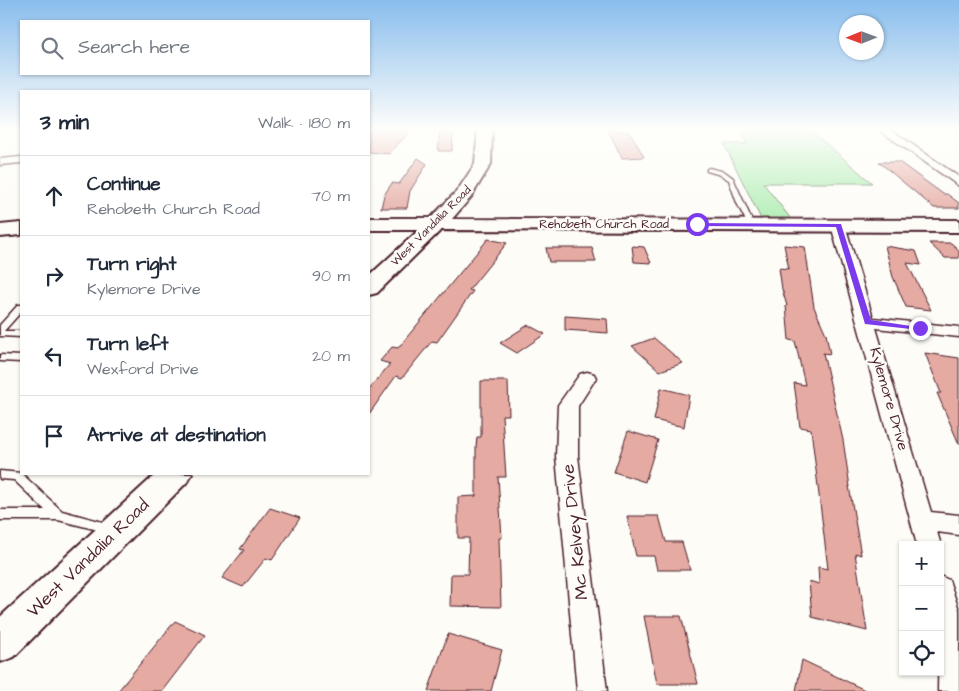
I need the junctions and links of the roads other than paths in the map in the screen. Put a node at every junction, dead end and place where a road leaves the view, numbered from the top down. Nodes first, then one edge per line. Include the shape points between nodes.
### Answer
1 (484, 161) edge
2 (929, 161) edge
3 (709, 170) dead end
4 (959, 182) edge
5 (370, 224) edge
6 (435, 224) junction
7 (751, 225) junction
8 (838, 225) junction
9 (959, 226) edge
10 (20, 229) edge
11 (0, 231) edge
12 (370, 287) edge
13 (20, 308) edge
14 (867, 322) junction
15 (0, 331) edge
16 (959, 332) edge
17 (20, 334) edge
18 (0, 358) edge
19 (20, 359) edge
20 (587, 378) dead end
21 (0, 475) edge
22 (175, 475) edge
23 (0, 515) edge
24 (58, 515) junction
25 (922, 520) junction
26 (959, 525) edge
27 (117, 530) junction
28 (928, 541) edge
29 (944, 603) edge
30 (0, 643) edge
31 (592, 691) edge
32 (953, 691) edge

1 - 6 street, West Vandalia Road via 475,182
2 - 4 street
3 - 7 lane via 734,182
5 - 6 street, Rehobeth Church Road
6 - 7 street, Rehobeth Church Road
6 - 12 street, West Vandalia Road
7 - 8 street, Rehobeth Church Road
8 - 9 street, Rehobeth Church Road
8 - 14 street, Kylemore Drive
10 - 11 street
13 - 15 lane
14 - 16 street
14 - 25 street, Kylemore Drive
15 - 17 lane
18 - 19 lane
20 - 31 street, Mc Kelvey Drive via 568,405 567,456
21 - 24 lane via 17,476
22 - 27 street, West Vandalia Road
23 - 24 lane
24 - 27 lane
25 - 26 street
25 - 28 street, Kylemore Drive
27 - 30 street, West Vandalia Road
29 - 32 street

